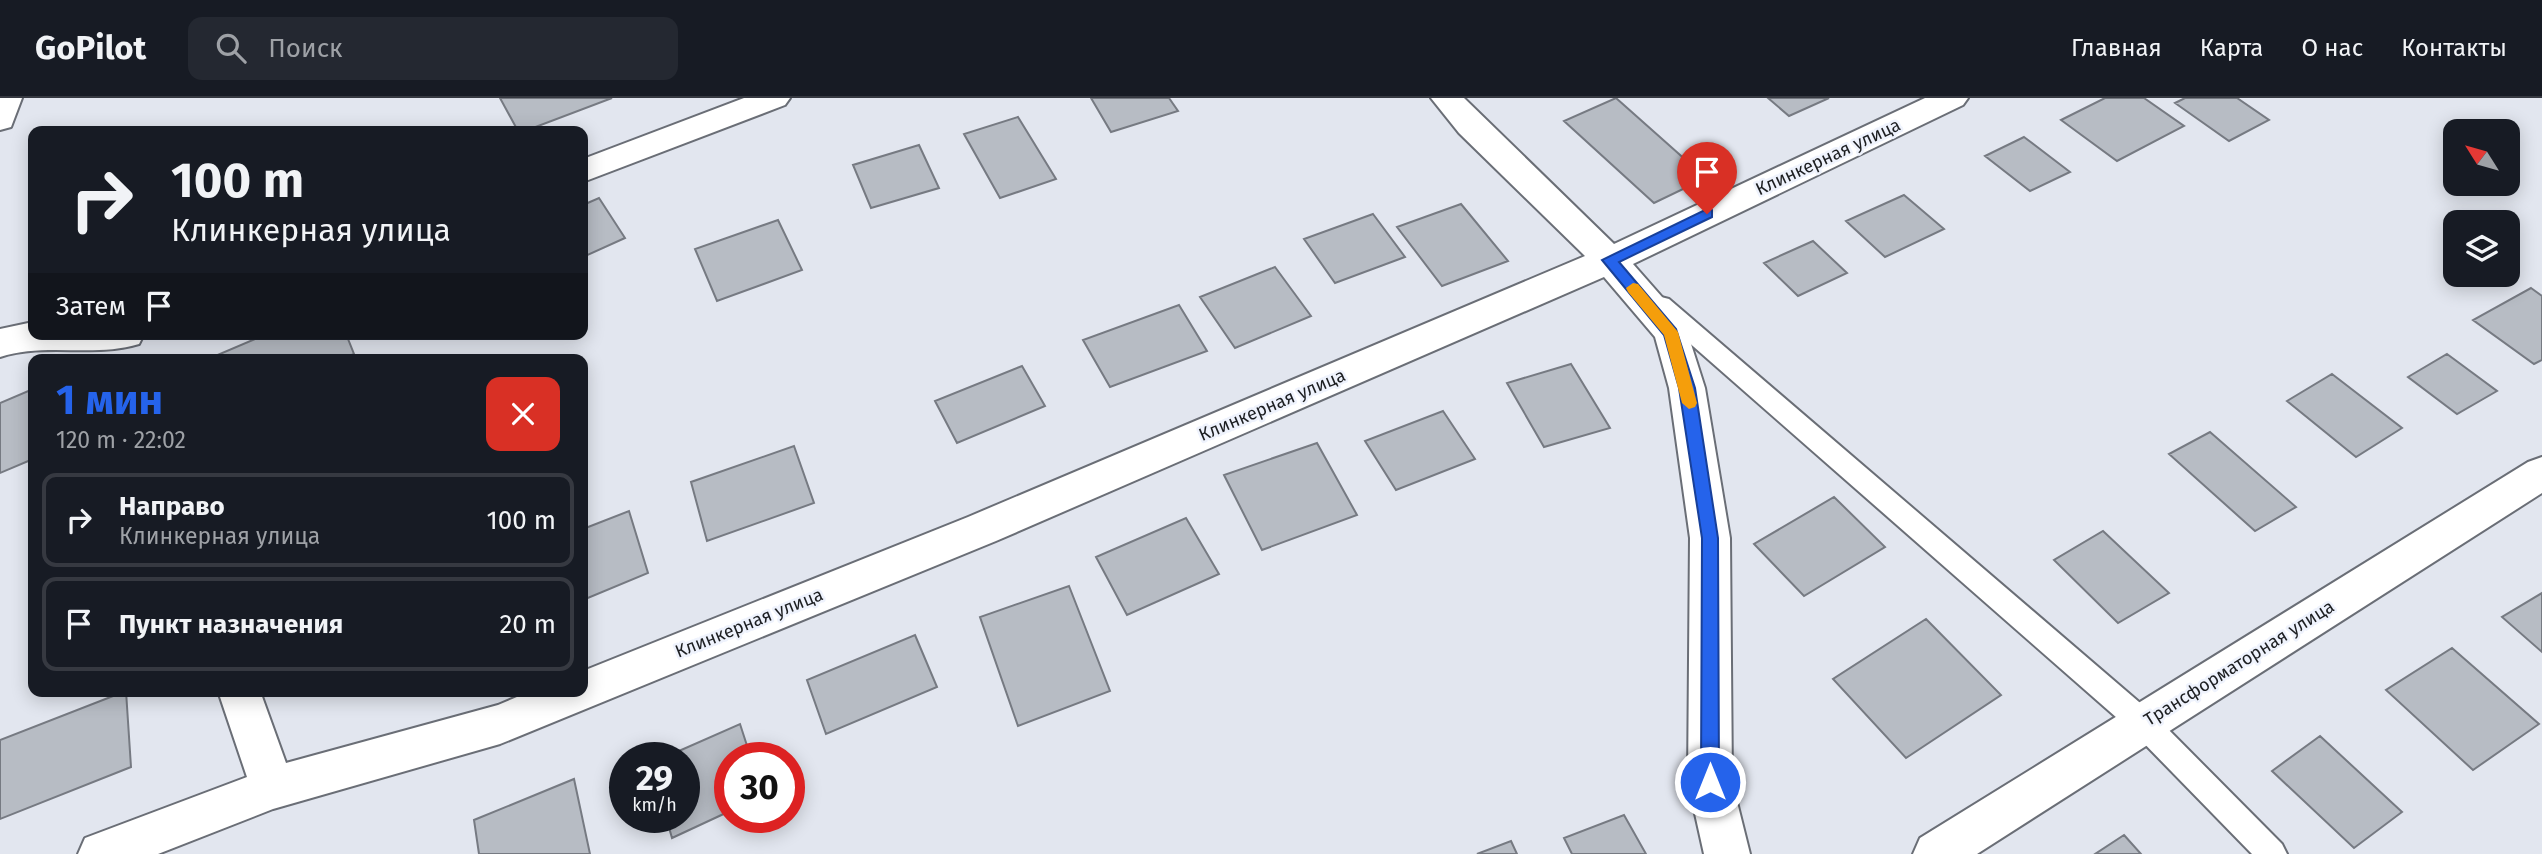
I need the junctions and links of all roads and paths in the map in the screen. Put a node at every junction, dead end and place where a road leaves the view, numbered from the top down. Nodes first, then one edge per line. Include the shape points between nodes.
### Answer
1 (6, 98) edge
2 (774, 98) edge
3 (1447, 98) edge
4 (1952, 98) edge
5 (0, 119) edge
6 (588, 169) edge
7 (1609, 260) junction
8 (5, 334) edge
9 (28, 336) edge
10 (72, 340) edge
11 (117, 344) edge
12 (2542, 473) edge
13 (588, 689) edge
14 (241, 697) edge
15 (567, 697) edge
16 (2143, 723) junction
17 (273, 788) junction
18 (101, 854) edge
19 (1727, 854) edge
20 (1936, 854) edge
21 (2272, 854) edge

1 - 5 street
2 - 6 street
3 - 7 street
4 - 7 street, Клинкерная улица
7 - 13 street, Клинкерная улица via 982,529
7 - 16 lane
7 - 19 street via 1671,332 1687,388 1710,538 1710,782
8 - 9 street
10 - 11 street
12 - 16 street, Трансформаторная улица
14 - 17 street
15 - 17 street, Клинкерная улица via 499,724
16 - 20 street, Трансформаторная улица
16 - 21 lane
17 - 18 street, Клинкерная улица

